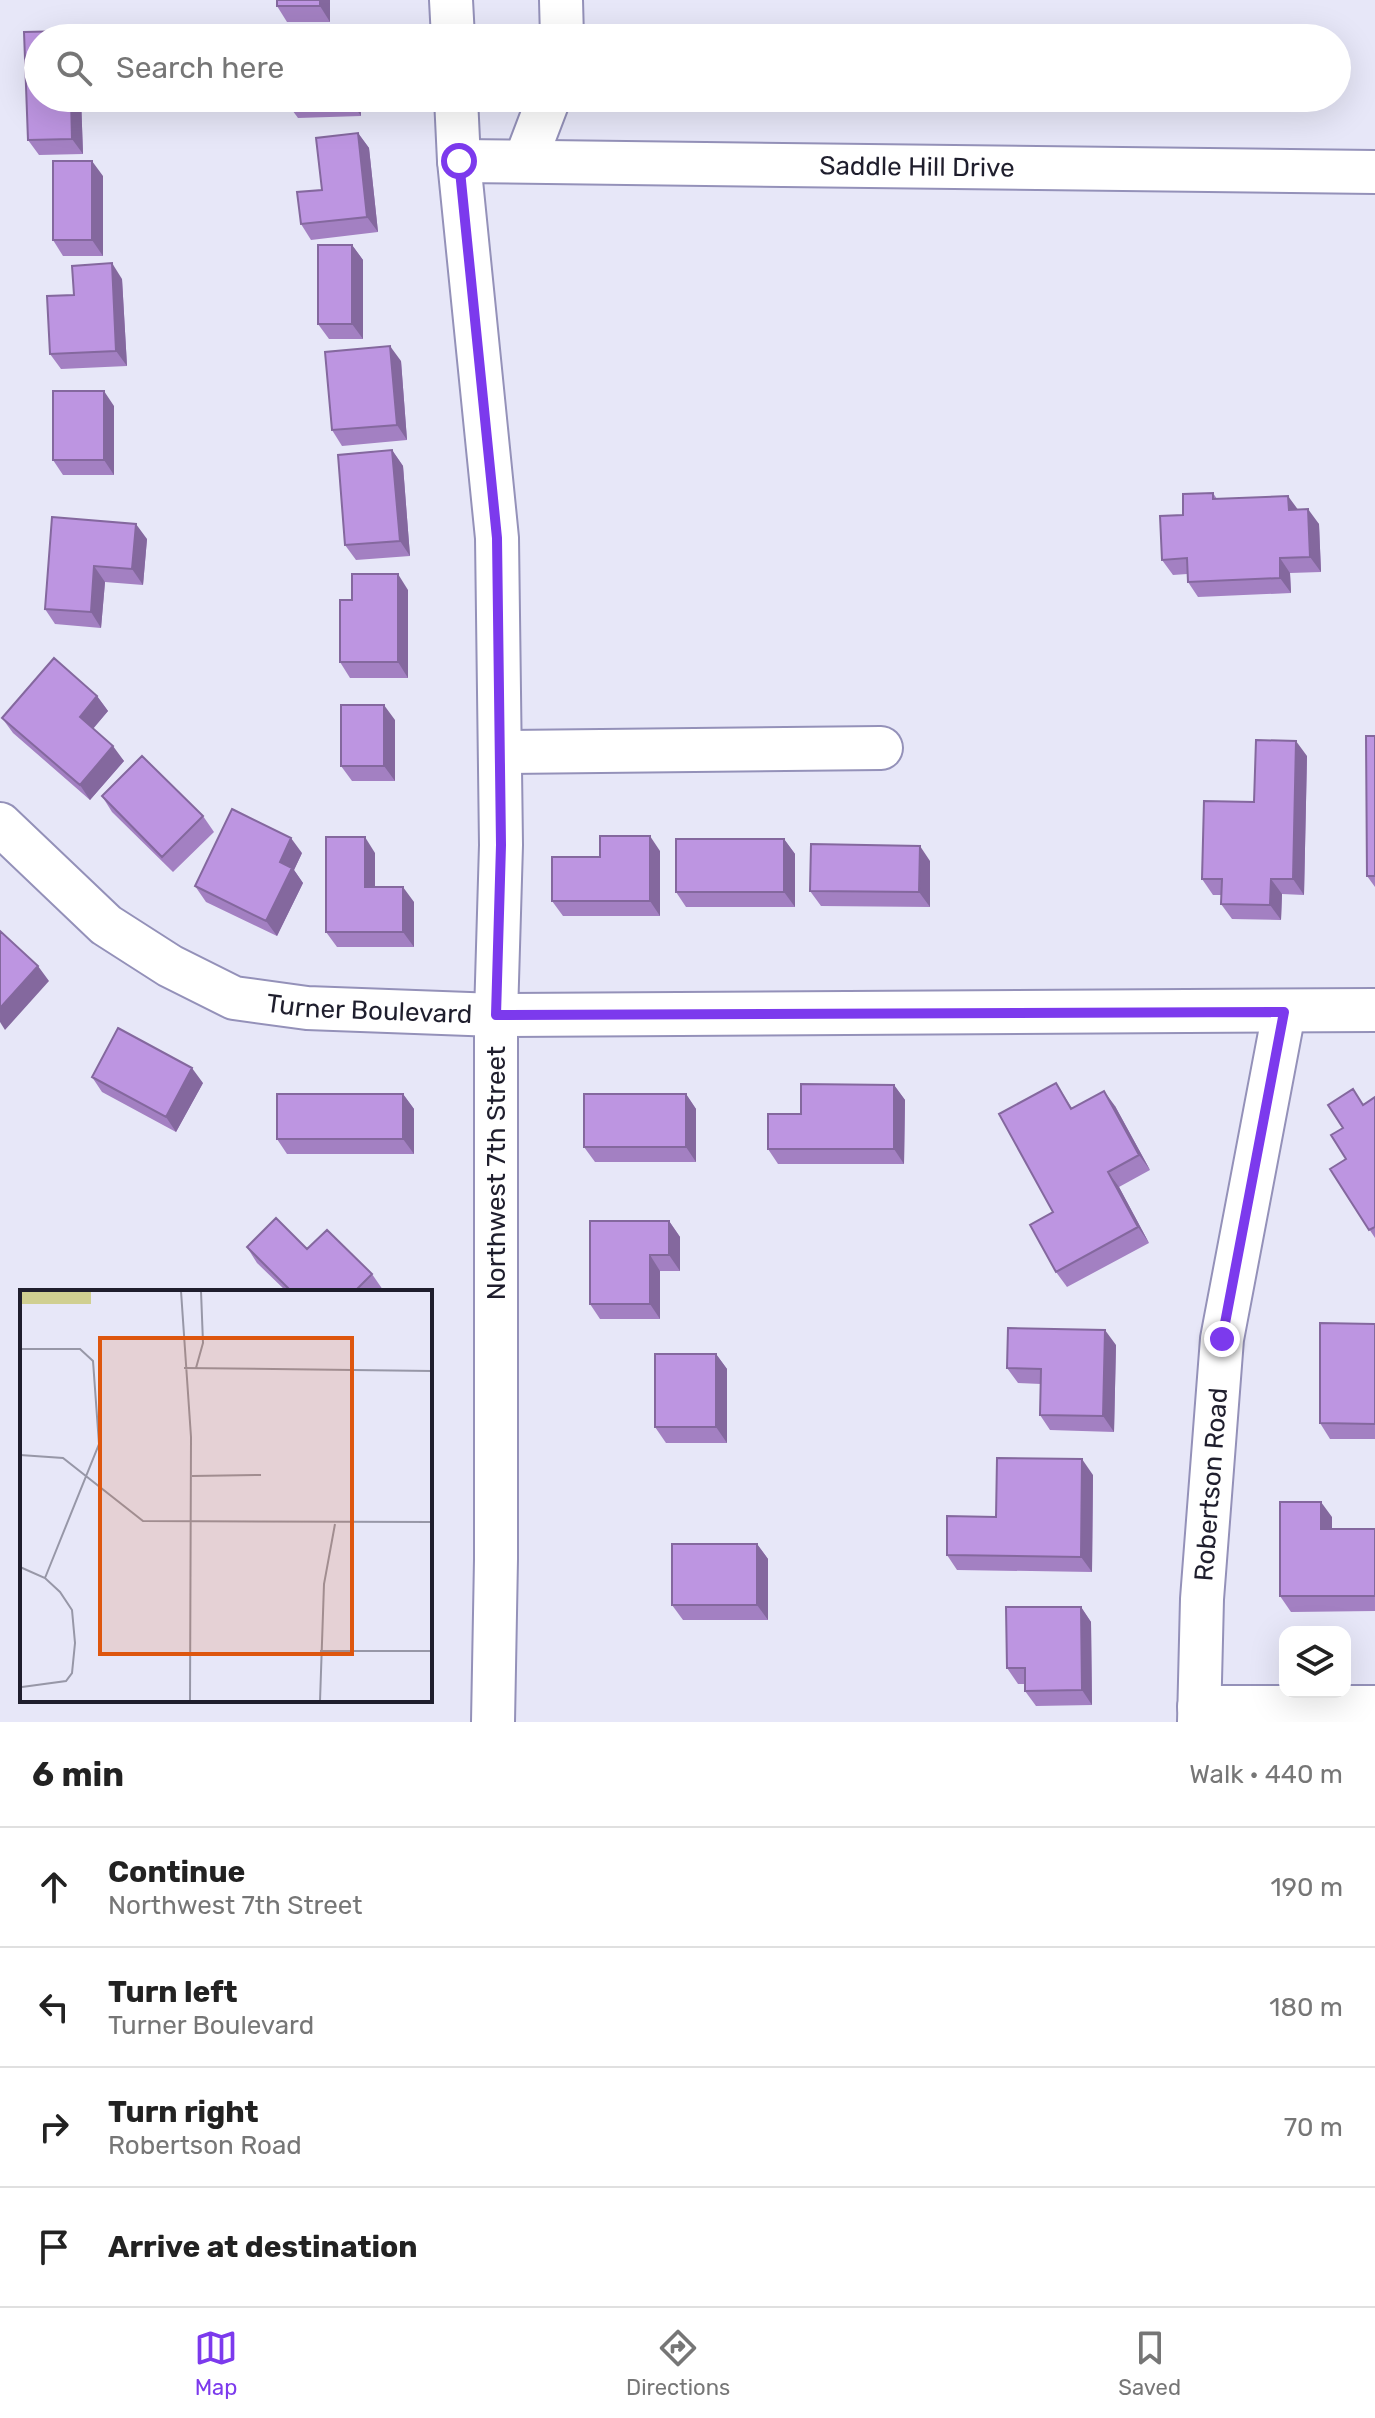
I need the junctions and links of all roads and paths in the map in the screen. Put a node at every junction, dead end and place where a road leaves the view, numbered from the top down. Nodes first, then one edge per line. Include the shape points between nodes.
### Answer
1 (451, 0) edge
2 (561, 0) edge
3 (452, 24) edge
4 (562, 24) edge
5 (457, 112) edge
6 (544, 112) edge
7 (459, 161) junction
8 (525, 161) junction
9 (1375, 172) edge
10 (881, 748) dead end
11 (500, 752) junction
12 (0, 824) edge
13 (1375, 1010) edge
14 (1284, 1012) junction
15 (496, 1015) junction
16 (1375, 1707) edge
17 (1199, 1714) edge
18 (493, 1722) edge

1 - 3 street
2 - 4 street
5 - 7 street, Northwest 7th Street
6 - 8 street
7 - 8 street, Saddle Hill Drive
7 - 11 street, Northwest 7th Street via 497,538
8 - 9 street, Saddle Hill Drive
10 - 11 street
11 - 15 street, Northwest 7th Street
12 - 15 street, Turner Boulevard via 106,925 234,998 307,1008
13 - 14 street, Turner Boulevard
14 - 15 street, Turner Boulevard
14 - 17 street, Robertson Road via 1222,1339 1202,1599
15 - 18 street, Northwest 7th Street
16 - 17 street

